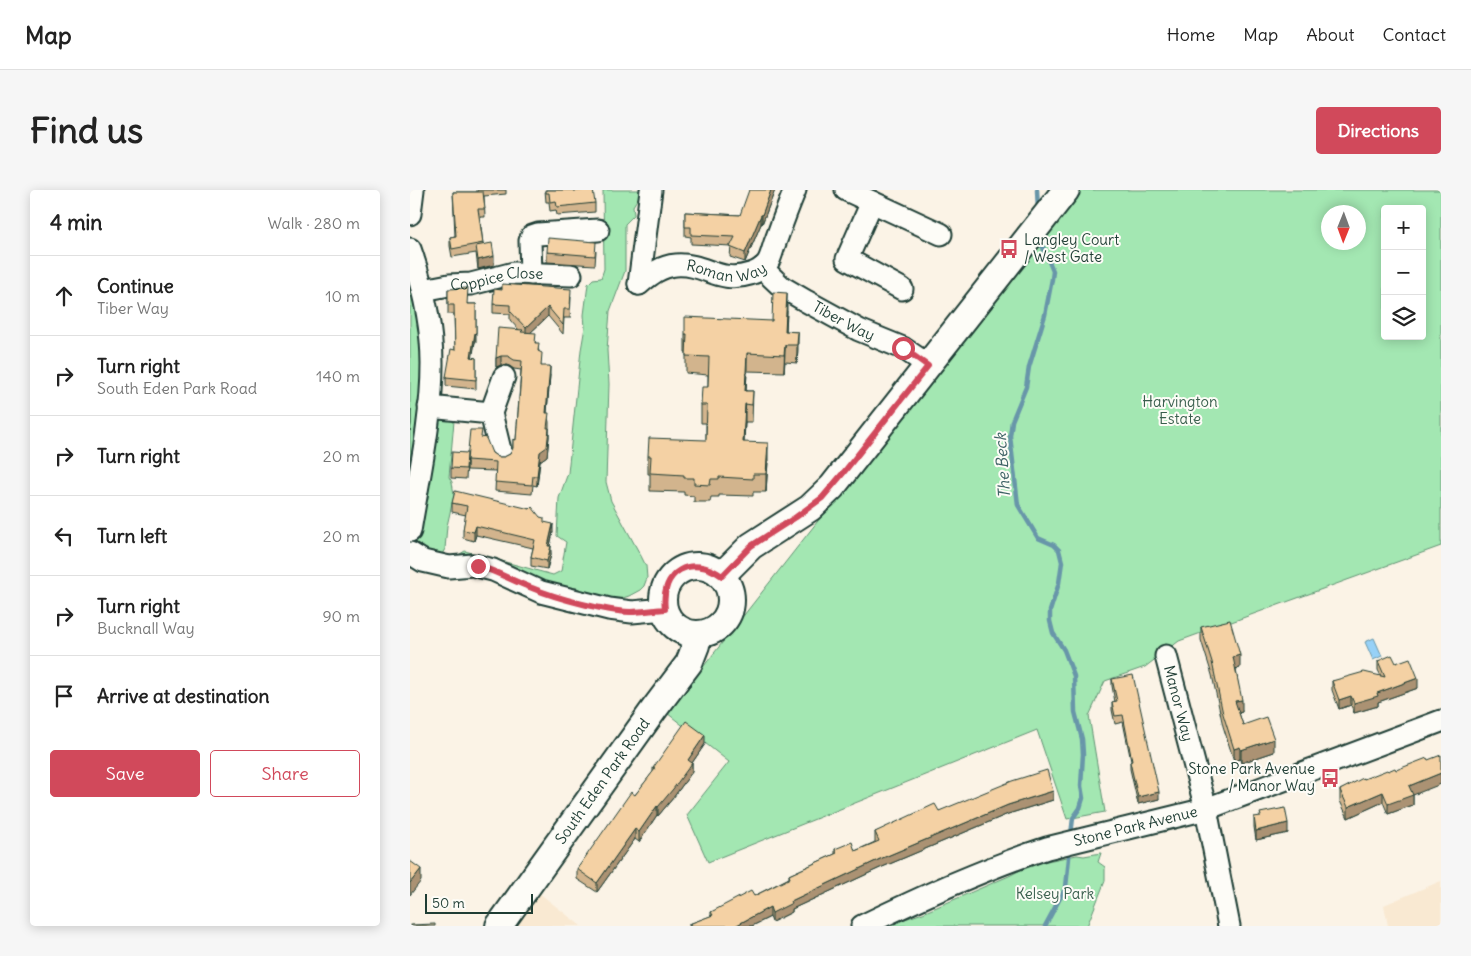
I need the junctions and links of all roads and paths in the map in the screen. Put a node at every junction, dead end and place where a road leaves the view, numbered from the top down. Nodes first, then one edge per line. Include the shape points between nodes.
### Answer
1 (414, 190) edge
2 (651, 190) edge
3 (795, 190) edge
4 (846, 190) edge
5 (1066, 190) edge
6 (882, 200) edge
7 (410, 214) edge
8 (598, 230) dead end
9 (941, 234) dead end
10 (410, 249) edge
11 (762, 268) junction
12 (531, 274) junction
13 (571, 275) dead end
14 (902, 289) dead end
15 (423, 290) junction
16 (928, 366) junction
17 (504, 377) dead end
18 (430, 407) junction
19 (491, 413) junction
20 (501, 454) dead end
21 (410, 531) edge
22 (410, 553) edge
23 (722, 576) junction
24 (665, 609) junction
25 (697, 634) junction
26 (1166, 656) dead end
27 (1441, 721) edge
28 (1206, 809) junction
29 (499, 926) edge
30 (862, 926) edge
31 (1230, 926) edge

1 - 7 street
2 - 11 street, Roman Way via 639,284 661,269 674,265 689,265 731,278
3 - 11 street, Roman Way via 768,261
4 - 6 street
5 - 16 main road
6 - 9 street
6 - 14 street via 847,259
8 - 12 street via 532,236
10 - 15 street
11 - 16 street, Tiber Way via 782,287 859,330 903,348
12 - 13 street, Coppice Close
12 - 15 street, Coppice Close via 514,273 472,284
15 - 18 street via 432,358
16 - 23 main road via 822,498 751,546
17 - 19 street
18 - 19 street
18 - 21 street
19 - 20 street
22 - 24 street via 423,561 449,567 473,565 493,570 541,592 609,609 632,612
23 - 24 main road via 714,570 695,565 678,571 665,590
23 - 25 main road via 731,592 729,613 717,628
24 - 25 main road via 674,625 687,633
25 - 29 main road, South Eden Park Road via 689,664
26 - 28 street, Manor Way
27 - 28 street, Stone Park Avenue
28 - 30 street, Stone Park Avenue via 1047,848 959,881
28 - 31 street, Manor Way

